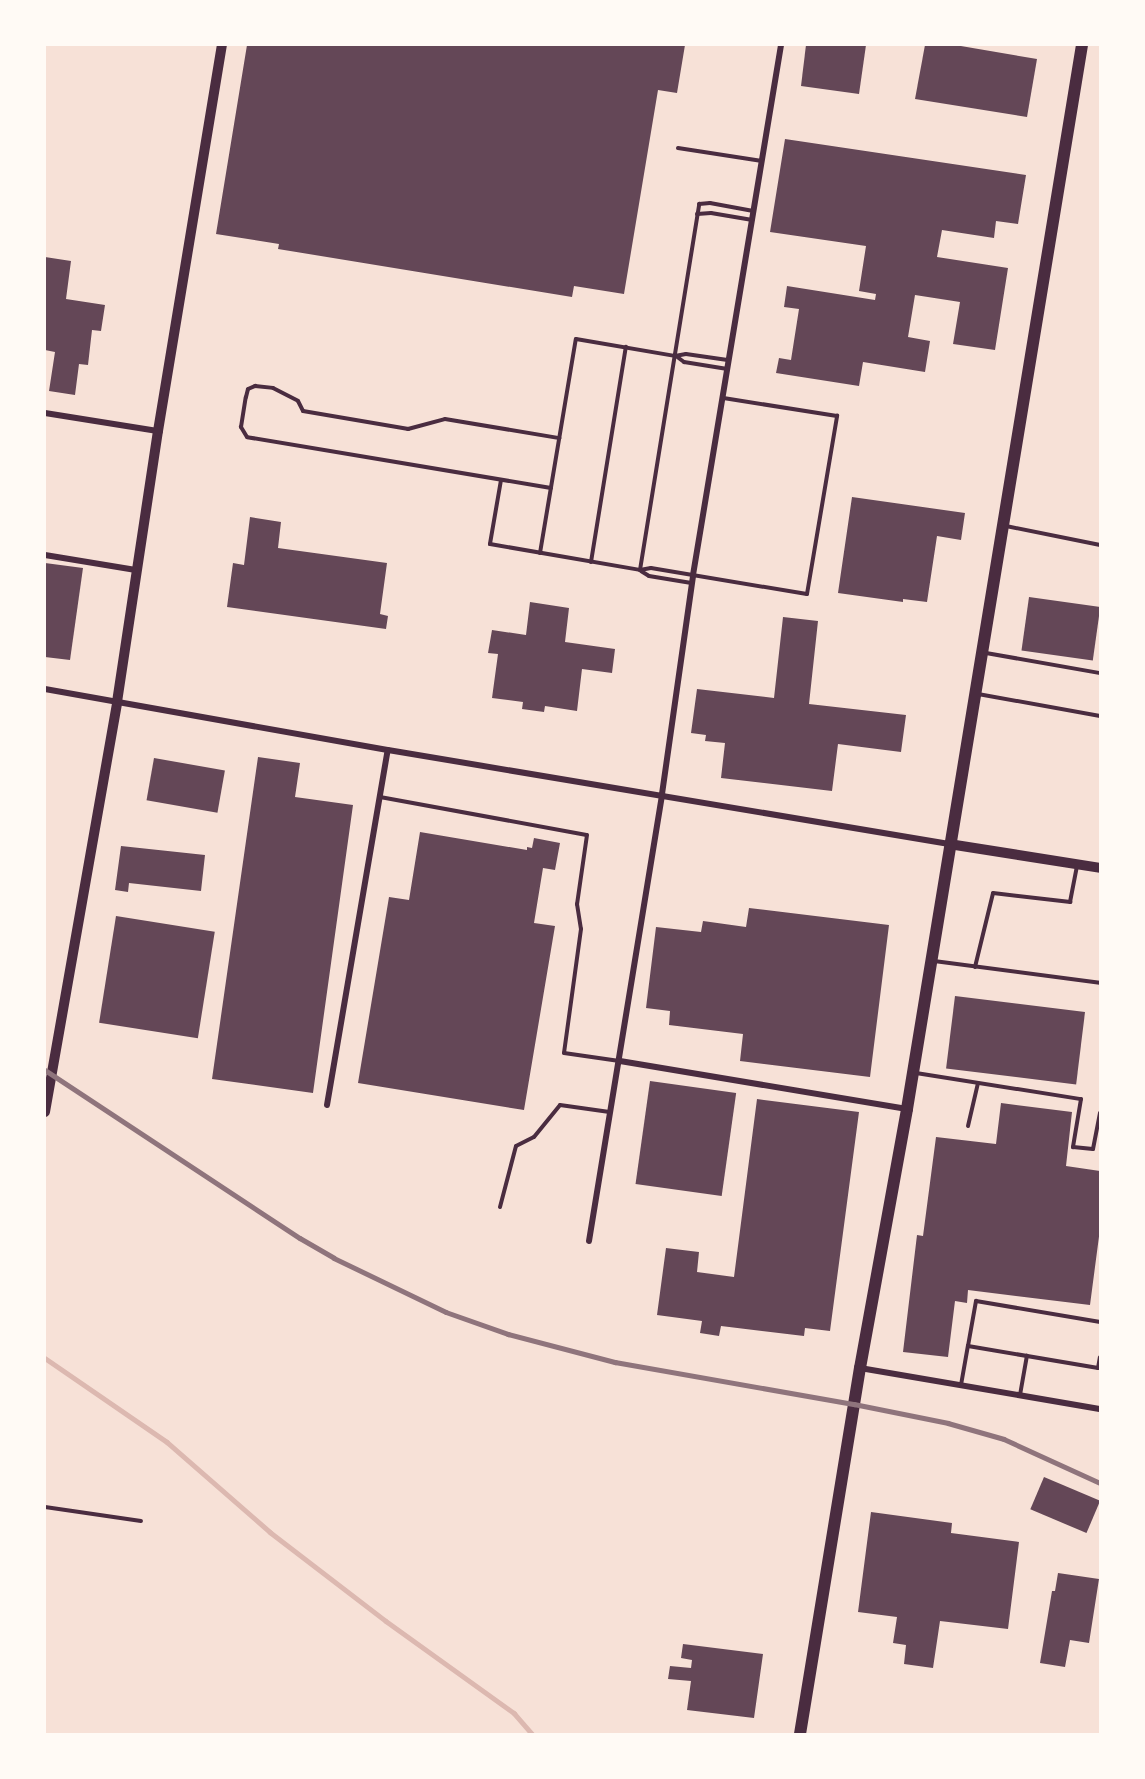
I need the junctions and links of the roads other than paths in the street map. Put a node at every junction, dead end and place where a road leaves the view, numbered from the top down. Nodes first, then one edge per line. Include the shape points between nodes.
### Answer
1 (222, 45) edge
2 (781, 45) edge
3 (1082, 45) edge
4 (678, 148) dead end
5 (762, 161) junction
6 (753, 211) junction
7 (697, 214) junction
8 (752, 220) junction
9 (626, 348) junction
10 (675, 356) junction
11 (728, 360) junction
12 (727, 369) junction
13 (722, 398) junction
14 (45, 413) edge
15 (158, 431) junction
16 (559, 438) junction
17 (501, 480) junction
18 (551, 488) junction
19 (1002, 525) junction
20 (1100, 545) edge
21 (540, 553) junction
22 (45, 555) edge
23 (591, 562) junction
24 (136, 570) junction
25 (640, 570) junction
26 (693, 574) junction
27 (692, 583) junction
28 (981, 652) junction
29 (1100, 673) edge
30 (45, 689) edge
31 (974, 693) junction
32 (117, 702) junction
33 (1100, 716) edge
34 (388, 750) junction
35 (662, 794) junction
36 (380, 797) junction
37 (949, 844) junction
38 (1078, 865) junction
39 (1100, 868) edge
40 (931, 961) junction
41 (975, 967) junction
42 (1100, 983) edge
43 (620, 1061) junction
44 (913, 1072) junction
45 (978, 1083) junction
46 (327, 1105) dead end
47 (907, 1109) junction
48 (45, 1112) edge
49 (611, 1112) junction
50 (1100, 1113) edge
51 (969, 1126) dead end
52 (500, 1207) dead end
53 (589, 1241) dead end
54 (1100, 1322) edge
55 (968, 1346) junction
56 (1027, 1356) junction
57 (1100, 1357) edge
58 (860, 1368) junction
59 (961, 1385) junction
60 (1020, 1395) junction
61 (1100, 1409) edge
62 (45, 1507) edge
63 (141, 1521) dead end
64 (800, 1734) edge

1 - 15 street
2 - 5 street
3 - 19 main road
4 - 5 lane
5 - 6 street
6 - 7 lane via 710,203 699,204
6 - 8 street
7 - 8 lane
7 - 10 lane
8 - 11 street
9 - 10 lane
9 - 16 lane via 576,339
9 - 23 lane
10 - 11 lane
10 - 12 lane via 684,362
10 - 25 lane
11 - 12 street
12 - 13 street
13 - 26 street
13 - 26 lane via 837,416 807,594
14 - 15 street
15 - 24 street
16 - 17 lane via 446,419 408,429 303,411 298,401 273,388 248,389 241,427 247,437
16 - 18 lane
17 - 18 lane
17 - 21 lane via 490,544
18 - 21 lane
19 - 20 lane
19 - 28 main road
21 - 23 lane
22 - 24 street
23 - 25 lane
24 - 32 street
25 - 26 lane
25 - 27 lane via 649,576
26 - 27 street
27 - 35 street
28 - 29 lane
28 - 31 main road
30 - 32 street
31 - 33 lane
31 - 37 main road
32 - 34 street
32 - 48 street
34 - 35 street
34 - 36 street
35 - 37 street
35 - 43 street
36 - 43 lane via 587,835 577,904 581,929 564,1053
36 - 46 street
37 - 38 street
37 - 40 main road
38 - 39 street
38 - 41 lane via 1070,902 993,893
40 - 41 lane
40 - 44 main road
41 - 42 lane
43 - 47 street
43 - 49 street
44 - 45 lane
44 - 47 main road
45 - 50 lane via 1081,1099 1073,1147 1093,1149
45 - 51 lane
47 - 58 main road
49 - 52 lane via 560,1105 534,1137 516,1146
49 - 53 street
54 - 55 lane via 976,1301
55 - 56 lane
55 - 59 lane
56 - 57 lane via 1098,1368
56 - 60 lane
58 - 59 street
58 - 64 main road
59 - 60 street
60 - 61 street
62 - 63 lane

